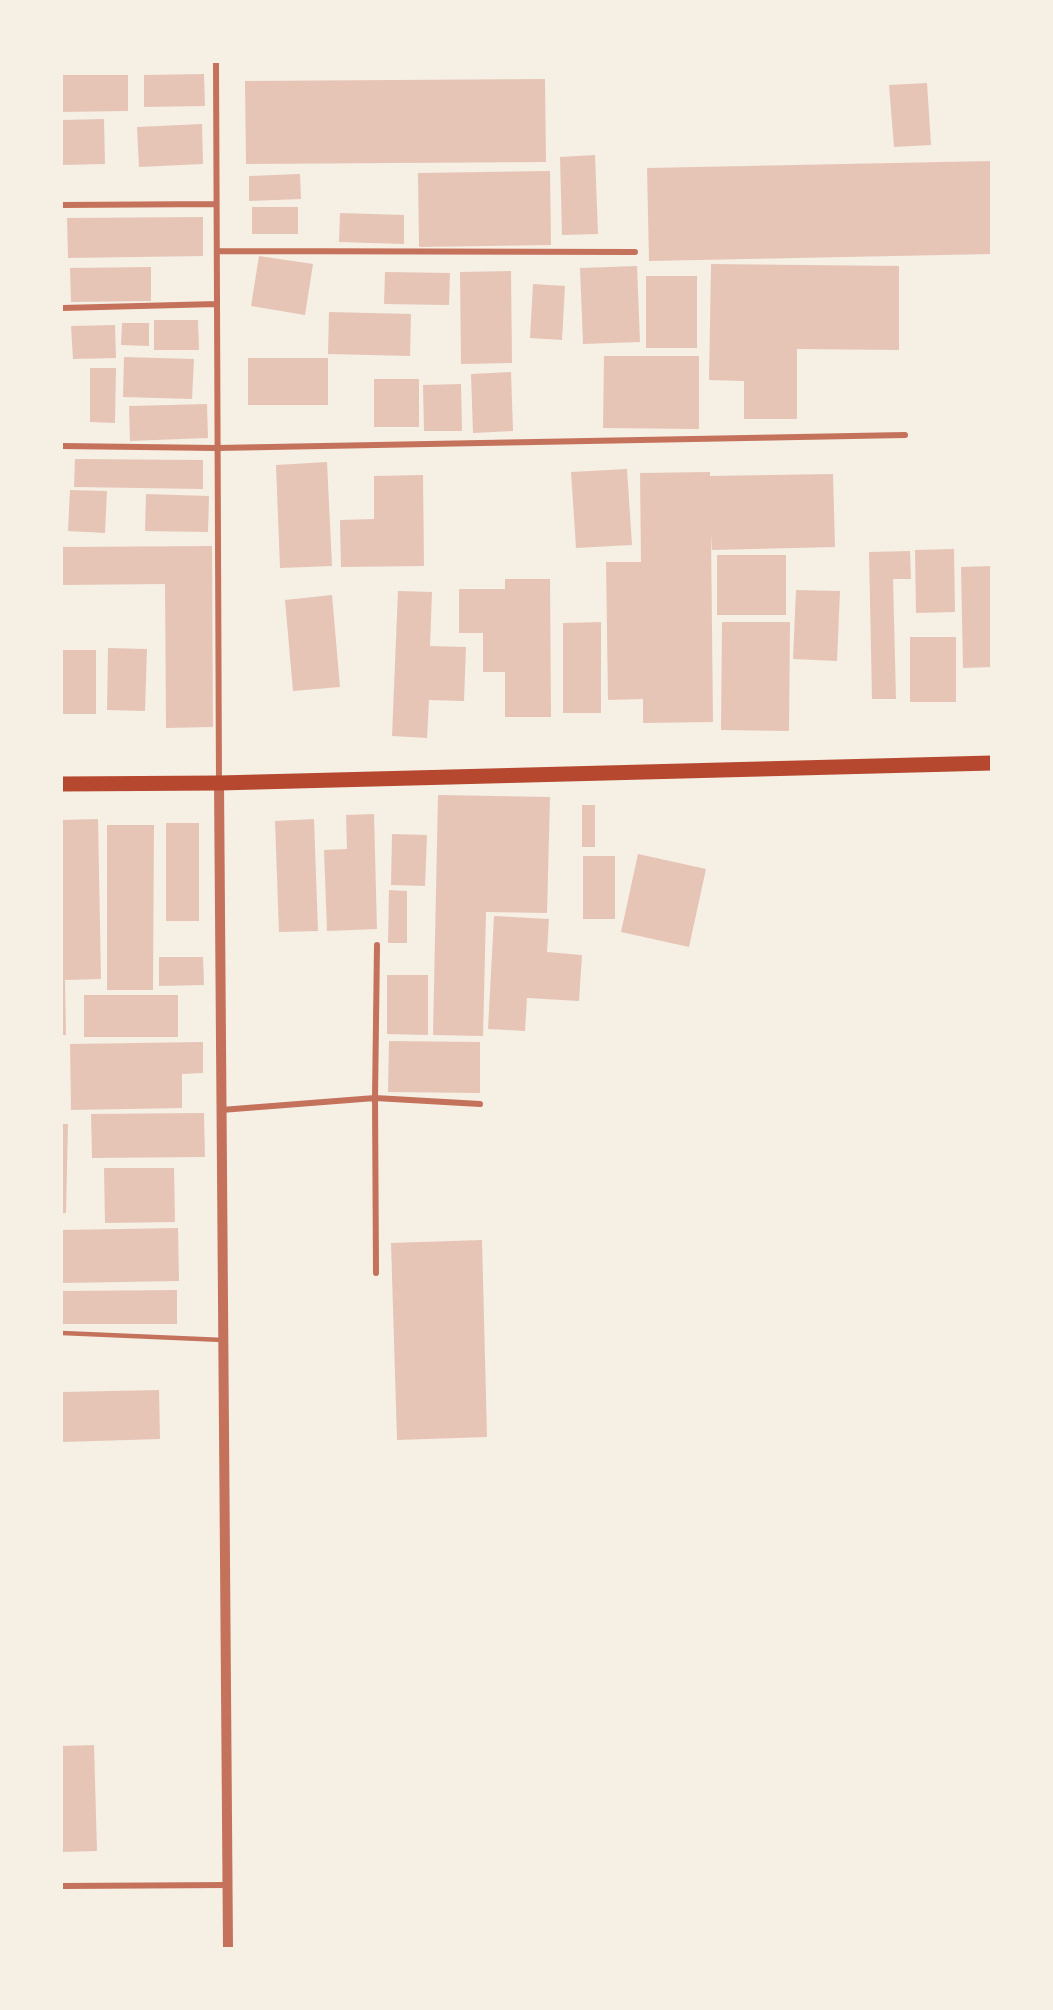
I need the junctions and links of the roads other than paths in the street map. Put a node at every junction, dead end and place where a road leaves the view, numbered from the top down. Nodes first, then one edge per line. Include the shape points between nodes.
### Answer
1 (216, 62) edge
2 (216, 204) junction
3 (62, 205) edge
4 (217, 251) junction
5 (635, 252) dead end
6 (217, 304) junction
7 (62, 308) edge
8 (905, 435) dead end
9 (62, 446) edge
10 (217, 448) junction
11 (992, 763) edge
12 (219, 783) junction
13 (62, 784) edge
14 (377, 945) dead end
15 (375, 1098) junction
16 (480, 1104) dead end
17 (221, 1110) junction
18 (376, 1273) dead end
19 (62, 1333) edge
20 (223, 1340) junction
21 (227, 1885) junction
22 (62, 1886) edge
23 (228, 1948) edge

1 - 2 street
2 - 3 street
2 - 4 street
4 - 5 street
4 - 6 street
6 - 7 street
6 - 10 street
8 - 10 street
9 - 10 street
10 - 12 street
11 - 12 main road
12 - 13 main road
12 - 17 street
14 - 15 street
15 - 16 street
15 - 17 street
15 - 18 street
17 - 20 street
19 - 20 lane
20 - 21 street
21 - 22 street
21 - 23 street

